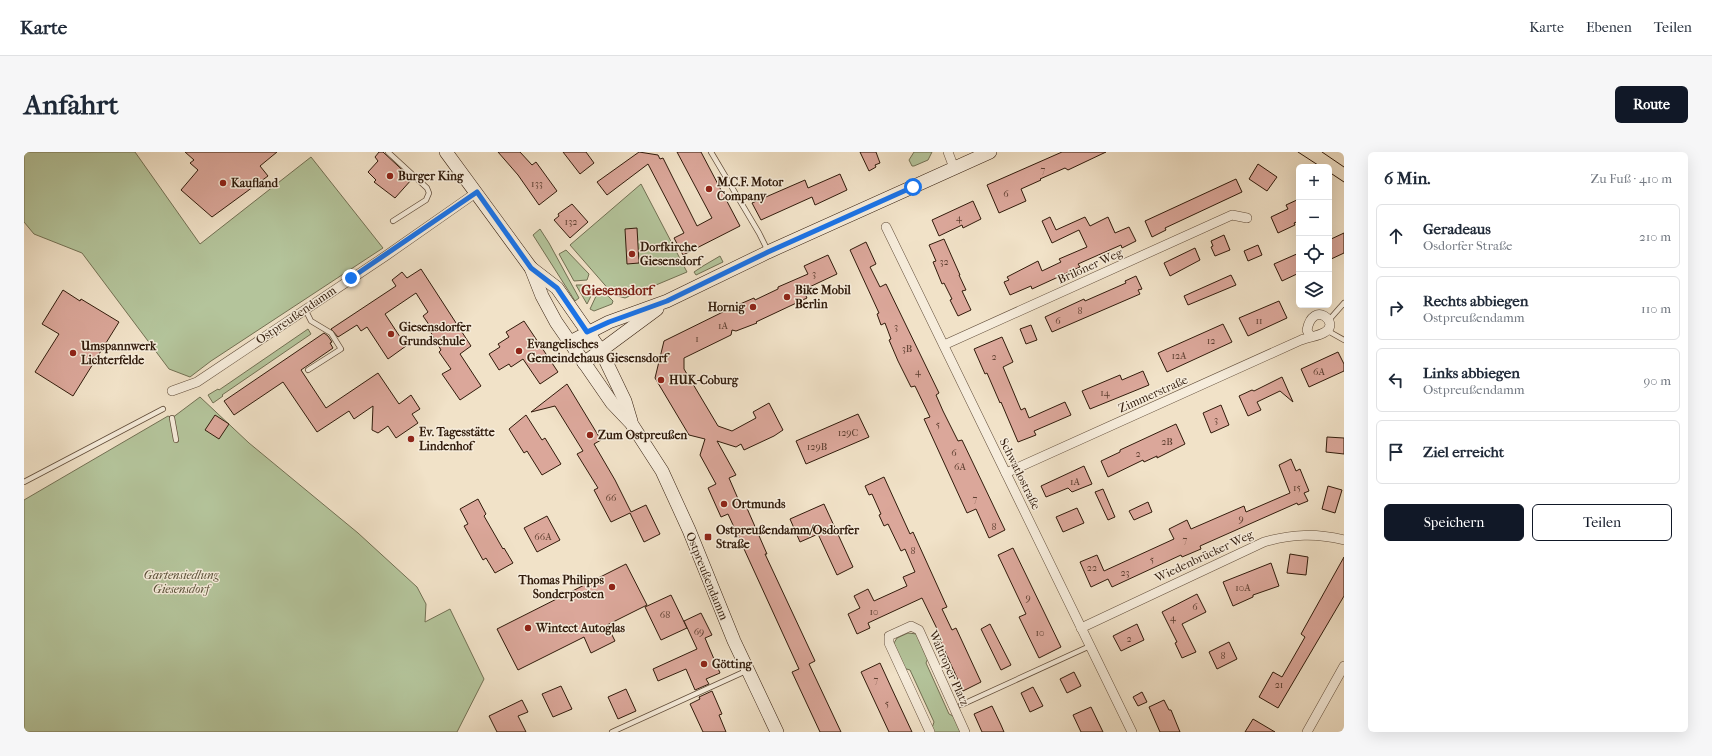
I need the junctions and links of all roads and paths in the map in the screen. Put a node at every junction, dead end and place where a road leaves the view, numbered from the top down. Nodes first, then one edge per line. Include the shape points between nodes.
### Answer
1 (388, 152) edge
2 (446, 152) edge
3 (711, 152) edge
4 (948, 152) edge
5 (990, 152) edge
6 (954, 168) junction
7 (477, 192) junction
8 (1247, 218) dead end
9 (393, 221) dead end
10 (886, 226) dead end
11 (768, 252) junction
12 (531, 268) junction
13 (667, 301) junction
14 (1344, 303) edge
15 (305, 309) junction
16 (1329, 320) junction
17 (1328, 331) junction
18 (587, 332) junction
19 (1310, 336) junction
20 (1344, 340) edge
21 (570, 342) junction
22 (944, 345) junction
23 (601, 351) junction
24 (584, 363) junction
25 (308, 370) dead end
26 (172, 390) dead end
27 (163, 409) dead end
28 (172, 418) dead end
29 (631, 423) junction
30 (176, 440) dead end
31 (1006, 473) junction
32 (24, 482) edge
33 (1344, 540) edge
34 (1081, 628) junction
35 (1090, 646) junction
36 (1344, 666) edge
37 (748, 670) junction
38 (961, 705) dead end
39 (612, 732) edge
40 (777, 732) edge
41 (930, 732) edge
42 (965, 732) edge
43 (1132, 732) edge
44 (1307, 732) edge

1 - 9 lane via 427,188 429,193 426,200
2 - 7 main road, Ostpreußendamm
3 - 11 lane via 759,232
4 - 6 street
5 - 6 main road
6 - 11 main road
7 - 12 main road, Ostpreußendamm
7 - 15 street, Ostpreußendamm
8 - 22 street, Briloner Weg via 1232,215
10 - 22 street, Schwatlostraße
11 - 13 main road
12 - 18 main road, Ostpreußendamm via 557,288
12 - 21 main road, Ostpreußendamm via 542,296
13 - 18 main road
13 - 23 main road
14 - 16 lane
15 - 25 lane via 311,321 331,333 341,349
15 - 26 street, Ostpreußendamm via 197,382
16 - 17 street
16 - 19 street via 1322,314 1315,315 1308,324
17 - 19 street, Zimmerstraße
17 - 20 lane
18 - 21 main road
18 - 23 main road, Ostpreußendamm
19 - 31 street, Zimmerstraße
21 - 24 main road, Ostpreußendamm
22 - 31 street, Schwatlostraße
23 - 24 main road
23 - 29 main road, Ostpreußendamm via 625,401
24 - 29 main road, Ostpreußendamm via 612,403
27 - 32 lane
28 - 30 lane
29 - 37 main road, Ostpreußendamm via 652,453 671,488
31 - 34 street, Schwatlostraße
33 - 34 street, Wiedenbrücker Weg via 1307,534 1264,542
34 - 35 street, Schwatlostraße
35 - 38 lane
35 - 43 street, Schwatlostraße
36 - 44 street
37 - 39 lane
37 - 40 main road, Ostpreußendamm
41 - 42 street, Waltroper Platz via 889,643 889,636 911,626 920,630

